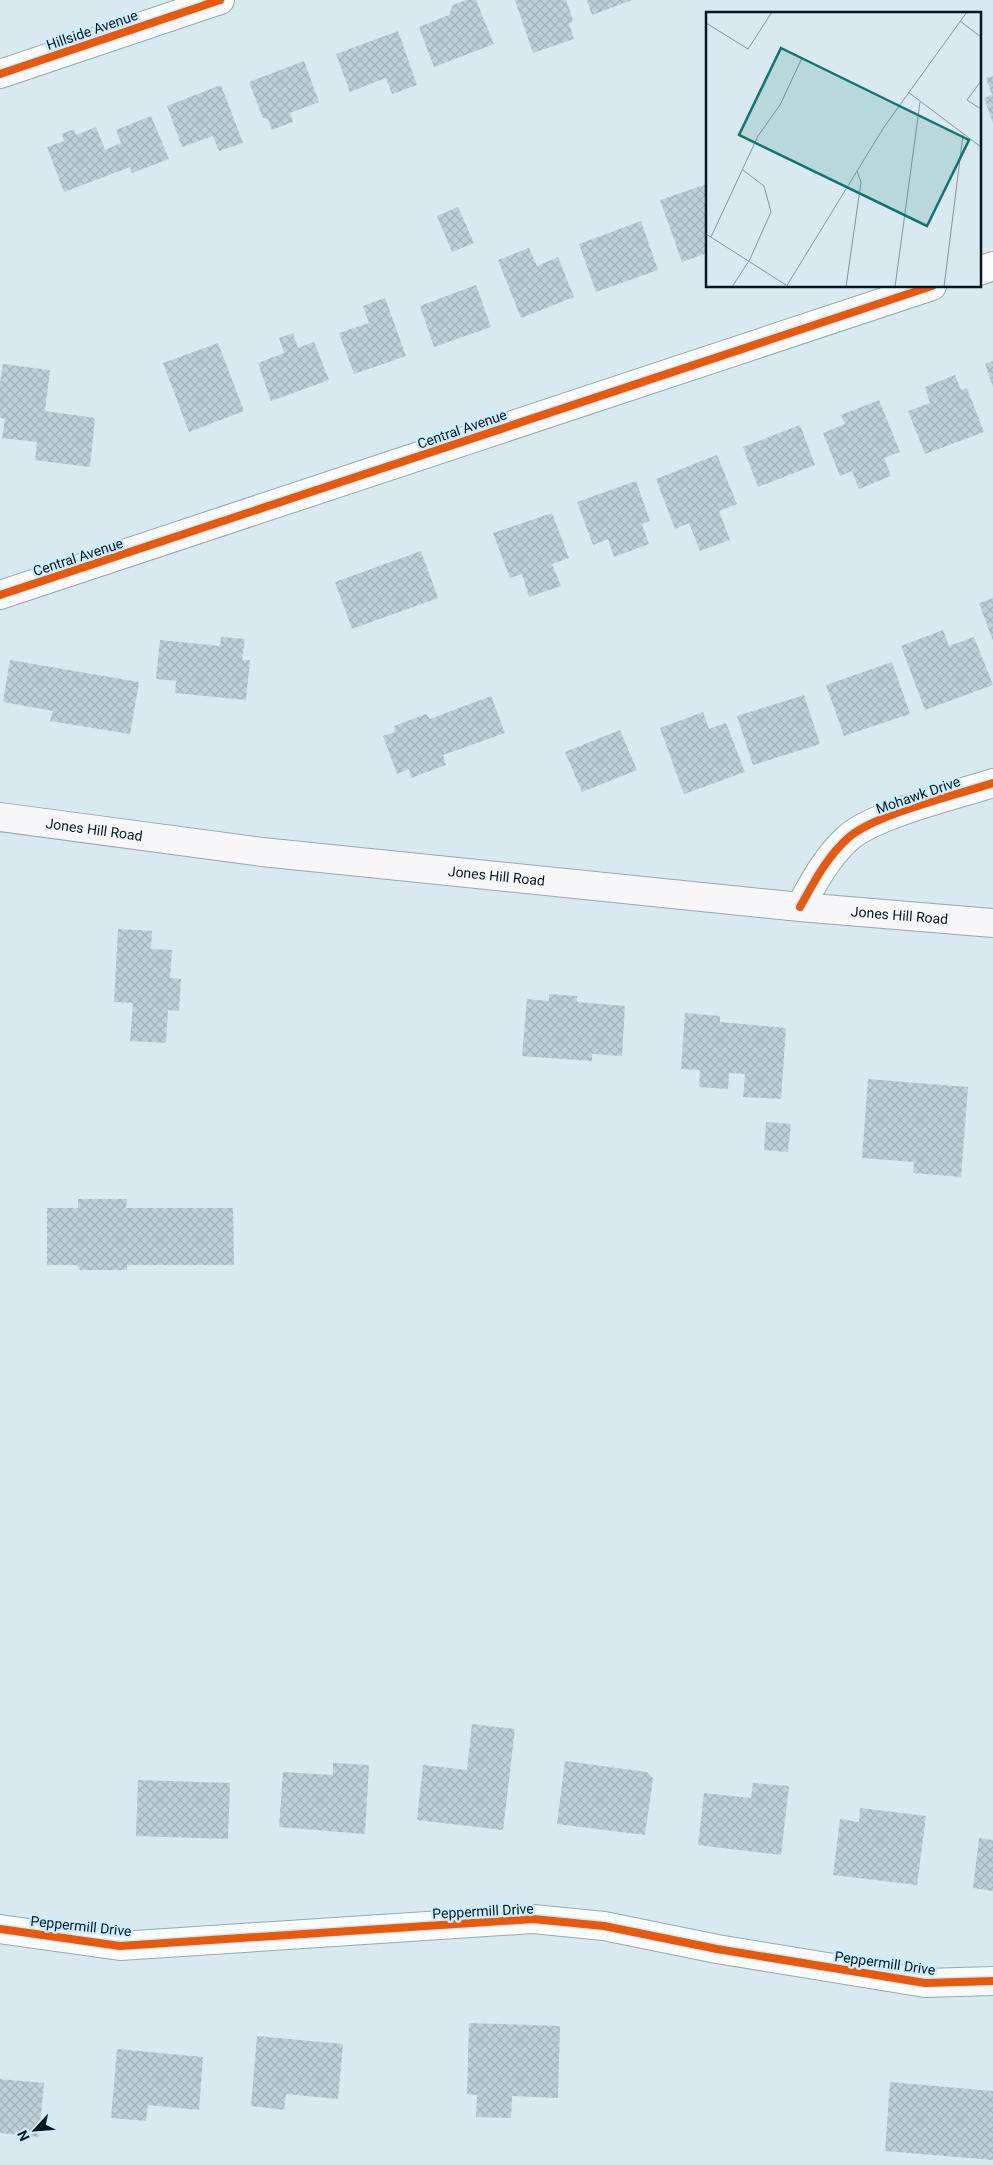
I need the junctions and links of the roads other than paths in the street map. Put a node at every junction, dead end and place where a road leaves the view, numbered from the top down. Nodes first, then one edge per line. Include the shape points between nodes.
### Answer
1 (220, 0) edge
2 (0, 74) edge
3 (993, 266) edge
4 (980, 271) edge
5 (926, 288) edge
6 (0, 595) edge
7 (993, 783) edge
8 (0, 817) edge
9 (800, 907) junction
10 (993, 923) edge
11 (0, 1929) edge
12 (993, 1981) edge

1 - 2 street, Hillside Avenue
3 - 4 street
5 - 6 street, Central Avenue
7 - 9 street, Mohawk Drive via 882,819 849,837 825,862
8 - 9 main road, Jones Hill Road via 262,852
9 - 10 main road, Jones Hill Road
11 - 12 street, Peppermill Drive via 120,1946 533,1919 604,1926 717,1949 925,1983

